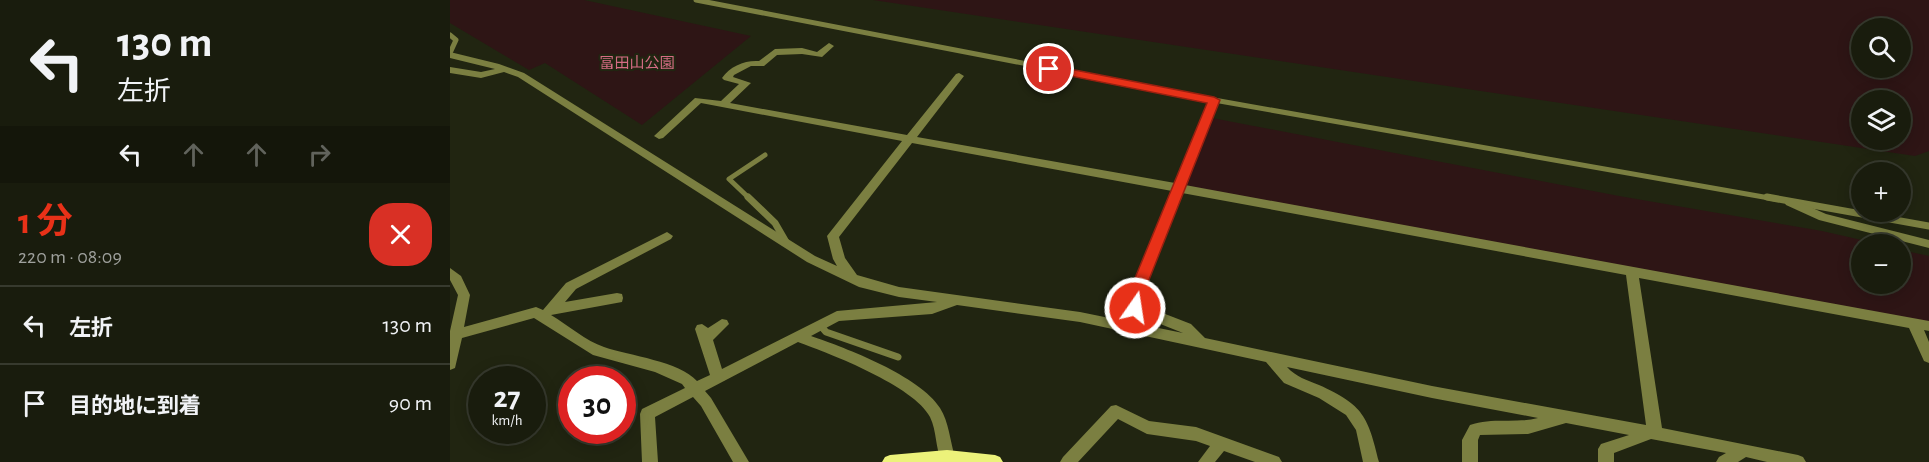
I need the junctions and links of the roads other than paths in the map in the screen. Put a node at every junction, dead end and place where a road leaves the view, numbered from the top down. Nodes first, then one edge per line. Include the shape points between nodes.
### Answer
1 (696, 0) edge
2 (450, 36) edge
3 (829, 46) dead end
4 (450, 54) edge
5 (506, 69) junction
6 (450, 70) edge
7 (959, 75) dead end
8 (1214, 100) junction
9 (722, 105) junction
10 (659, 136) dead end
11 (908, 140) junction
12 (765, 155) dead end
13 (1178, 189) junction
14 (1790, 202) junction
15 (1929, 226) edge
16 (667, 236) dead end
17 (786, 243) junction
18 (1929, 244) edge
19 (1632, 272) junction
20 (450, 273) edge
21 (853, 279) junction
22 (617, 298) dead end
23 (959, 301) junction
24 (551, 309) junction
25 (536, 312) junction
26 (1914, 323) junction
27 (722, 324) dead end
28 (820, 325) junction
29 (1929, 326) edge
30 (453, 336) edge
31 (799, 337) junction
32 (1200, 342) junction
33 (1269, 356) junction
34 (898, 357) dead end
35 (1929, 357) edge
36 (450, 364) edge
37 (718, 378) junction
38 (695, 389) junction
39 (1566, 417) junction
40 (1652, 433) junction
41 (1221, 443) junction
42 (1744, 450) junction
43 (946, 457) junction
44 (650, 462) edge
45 (741, 462) edge
46 (890, 462) edge
47 (994, 462) edge
48 (1068, 462) edge
49 (1206, 462) edge
50 (1274, 462) edge
51 (1371, 462) edge
52 (1470, 462) edge
53 (1606, 462) edge
54 (1724, 462) edge
55 (1798, 462) edge

1 - 8 lane
2 - 4 lane via 456,40
3 - 9 street via 819,55 775,52 761,64 749,63 730,73 729,80 746,83
4 - 5 street
5 - 6 street via 481,75
5 - 17 street via 564,101
7 - 11 street
8 - 13 street
8 - 14 lane
9 - 10 street via 699,100
9 - 11 street
11 - 13 street
11 - 21 street via 833,236 839,259
12 - 17 lane via 729,179 775,223
13 - 19 street
13 - 32 street via 1135,295 1135,308 1186,328
14 - 15 lane
14 - 18 street via 1823,217
16 - 24 street via 571,286
17 - 21 street
19 - 26 street
19 - 40 street
20 - 30 street via 464,296
21 - 23 street via 899,292
22 - 24 street
23 - 28 street via 932,309 847,314
23 - 32 street via 1080,317
24 - 25 street
25 - 30 street
25 - 38 street via 598,351 658,367 687,380
26 - 29 street
26 - 35 street
27 - 37 street via 704,334
28 - 31 street
28 - 34 lane via 826,332
30 - 36 street
31 - 37 street
31 - 43 street via 835,349 907,387 935,411
32 - 33 street
33 - 39 street
33 - 51 street via 1289,379 1351,410 1363,428
37 - 38 street
38 - 44 street via 647,414
38 - 45 street
39 - 40 street
39 - 52 street via 1528,427 1475,430 1470,440
40 - 42 street
40 - 53 street via 1606,449
41 - 48 street via 1196,434 1147,427 1116,411
41 - 49 street
41 - 50 street
42 - 54 street
42 - 55 street
43 - 46 main road
43 - 47 main road

